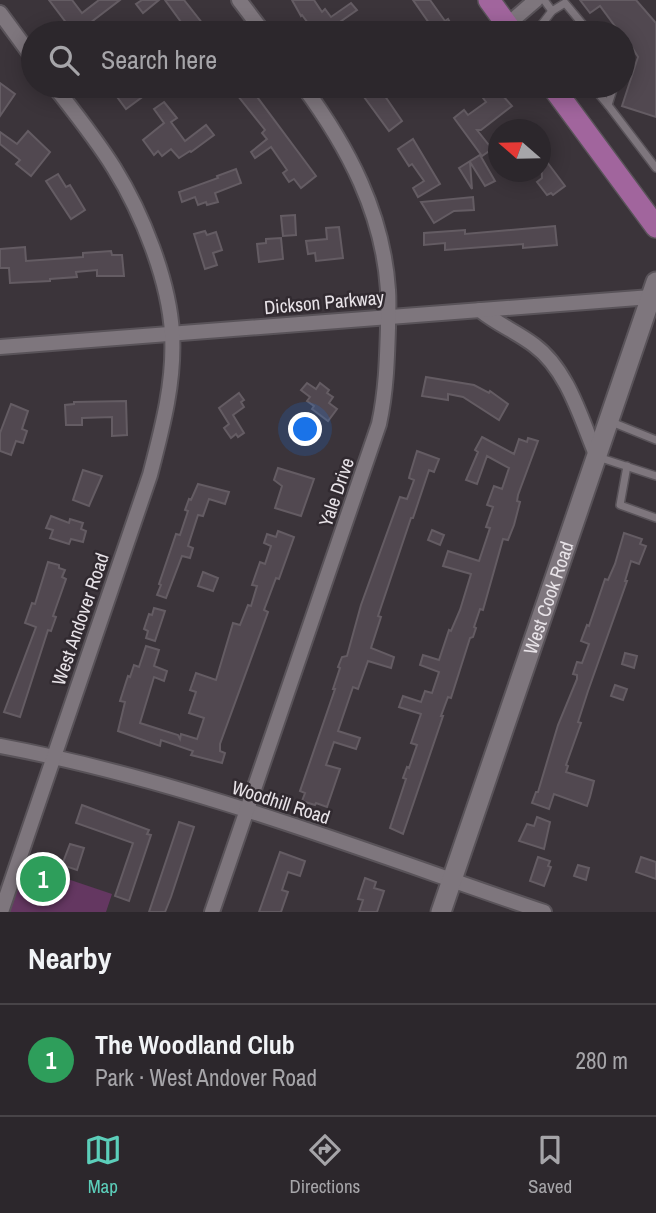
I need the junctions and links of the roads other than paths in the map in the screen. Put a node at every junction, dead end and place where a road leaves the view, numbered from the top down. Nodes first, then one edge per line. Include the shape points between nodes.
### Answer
1 (239, 0) edge
2 (489, 0) edge
3 (536, 0) edge
4 (544, 0) edge
5 (552, 11) junction
6 (0, 13) edge
7 (255, 21) edge
8 (504, 21) edge
9 (517, 21) edge
10 (544, 21) edge
11 (580, 21) edge
12 (21, 42) edge
13 (63, 98) edge
14 (311, 98) edge
15 (561, 98) edge
16 (602, 98) edge
17 (610, 98) edge
18 (608, 105) junction
19 (656, 168) edge
20 (656, 227) edge
21 (653, 289) edge
22 (480, 310) junction
23 (388, 316) junction
24 (172, 334) junction
25 (0, 347) edge
26 (609, 421) junction
27 (656, 440) edge
28 (597, 457) junction
29 (627, 466) junction
30 (656, 475) edge
31 (656, 517) edge
32 (0, 746) edge
33 (53, 756) junction
34 (247, 811) junction
35 (452, 881) junction
36 (1, 912) edge
37 (212, 912) edge
38 (441, 912) edge
39 (544, 912) edge

1 - 7 street
2 - 8 main road
3 - 9 street
4 - 5 lane
5 - 10 lane
5 - 11 lane via 565,3
6 - 12 street
13 - 24 street, West Andover Road via 129,195 159,268
14 - 23 street, Yale Drive via 357,170 373,212 385,260
15 - 20 main road
16 - 18 lane
17 - 18 lane
18 - 19 lane
21 - 22 street, Dickson Parkway
21 - 26 main road, West Cook Road
22 - 23 street, Dickson Parkway
22 - 28 street via 547,356 567,388
23 - 24 street, Dickson Parkway
23 - 34 street, Yale Drive via 387,376 379,424
24 - 25 street, Dickson Parkway
24 - 33 street, West Andover Road via 169,392 150,475
26 - 27 lane
26 - 28 main road, West Cook Road
28 - 29 lane
28 - 35 main road, West Cook Road
29 - 30 lane
29 - 31 lane via 620,505
32 - 33 street, Woodhill Road
33 - 34 street, Woodhill Road
33 - 36 street, West Andover Road
34 - 35 street, Woodhill Road
34 - 37 street, Yale Drive
35 - 38 main road, West Cook Road
35 - 39 street, Woodhill Road

